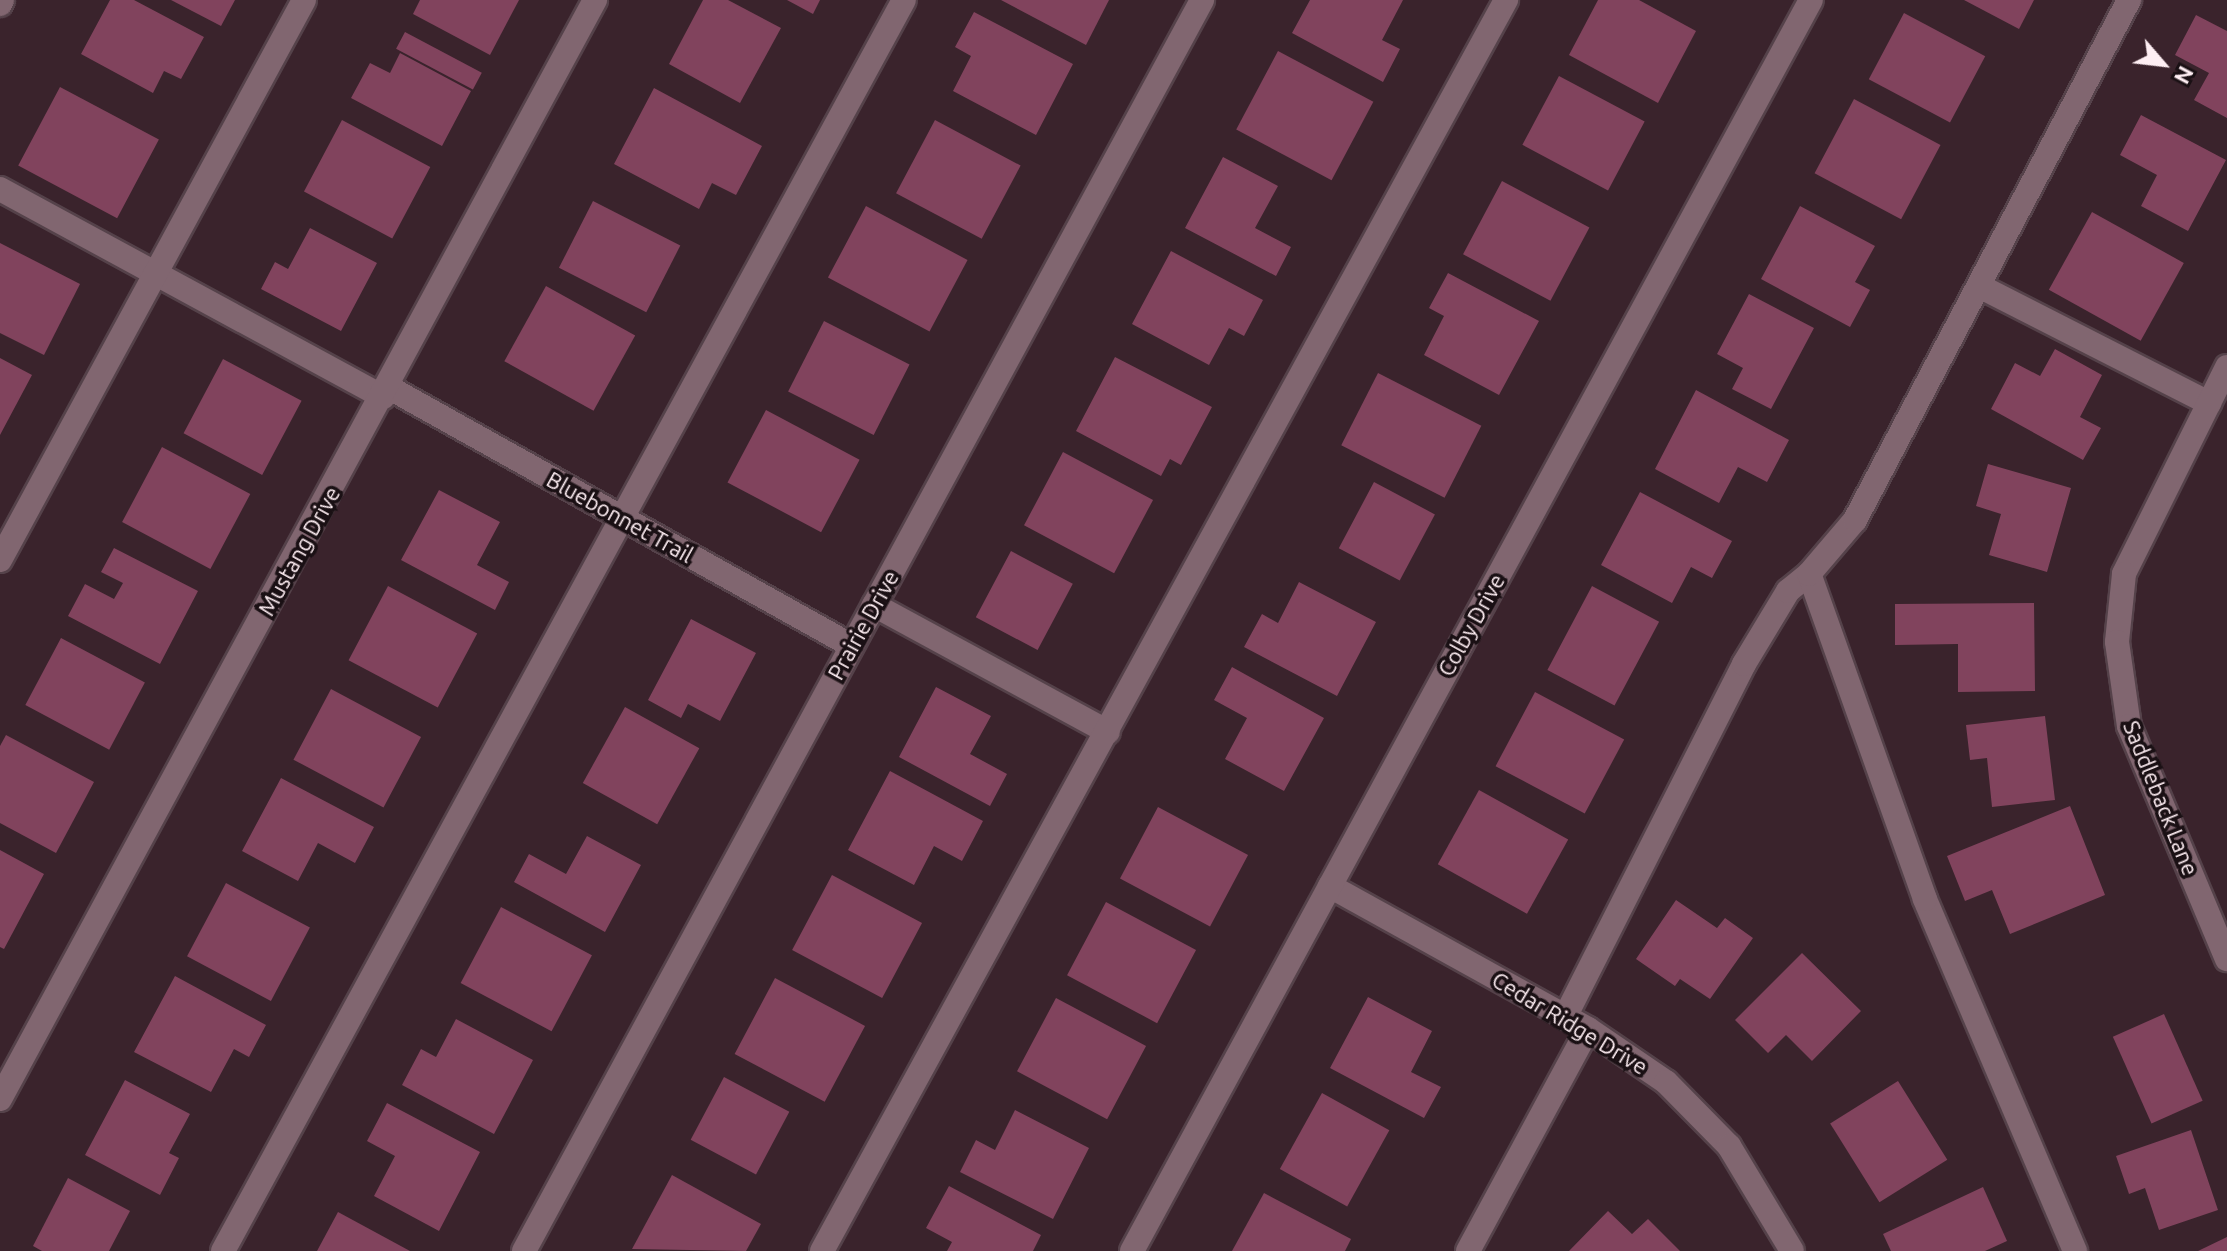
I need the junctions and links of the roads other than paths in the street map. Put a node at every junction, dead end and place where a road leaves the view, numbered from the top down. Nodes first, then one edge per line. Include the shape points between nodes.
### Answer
1 (304, 0) edge
2 (595, 0) edge
3 (904, 0) edge
4 (1202, 0) edge
5 (1506, 0) edge
6 (1811, 0) edge
7 (2129, 0) edge
8 (0, 189) edge
9 (156, 273) junction
10 (1981, 287) junction
11 (2227, 367) edge
12 (385, 392) junction
13 (2209, 403) junction
14 (624, 519) junction
15 (0, 560) edge
16 (1809, 574) junction
17 (874, 605) junction
18 (852, 646) junction
19 (1108, 732) junction
20 (1330, 886) junction
21 (2227, 959) edge
22 (1565, 1017) junction
23 (1588, 1029) junction
24 (0, 1099) edge
25 (223, 1251) edge
26 (524, 1251) edge
27 (822, 1251) edge
28 (1132, 1251) edge
29 (1468, 1251) edge
30 (1792, 1251) edge
31 (2075, 1251) edge

1 - 9 street
2 - 12 street, Mustang Drive
3 - 14 street
4 - 17 street, Prairie Drive
5 - 19 street
6 - 20 street, Colby Drive
7 - 10 street
8 - 9 street, Bluebonnet Trail
9 - 12 street, Bluebonnet Trail
9 - 15 street
10 - 13 street
10 - 16 street via 1855,520
11 - 13 street, Saddleback Lane
12 - 14 street, Bluebonnet Trail
12 - 24 street, Mustang Drive
13 - 21 street, Saddleback Lane via 2124,574 2117,642 2129,726
14 - 18 street, Bluebonnet Trail
14 - 25 street
16 - 22 street via 1788,591 1744,664
16 - 31 street via 1925,899
17 - 18 street, Prairie Drive
17 - 19 street
18 - 26 street, Prairie Drive
19 - 27 street
20 - 22 street, Cedar Ridge Drive
20 - 28 street, Colby Drive
22 - 23 street, Cedar Ridge Drive
23 - 29 street
23 - 30 street, Cedar Ridge Drive via 1666,1082 1729,1146

